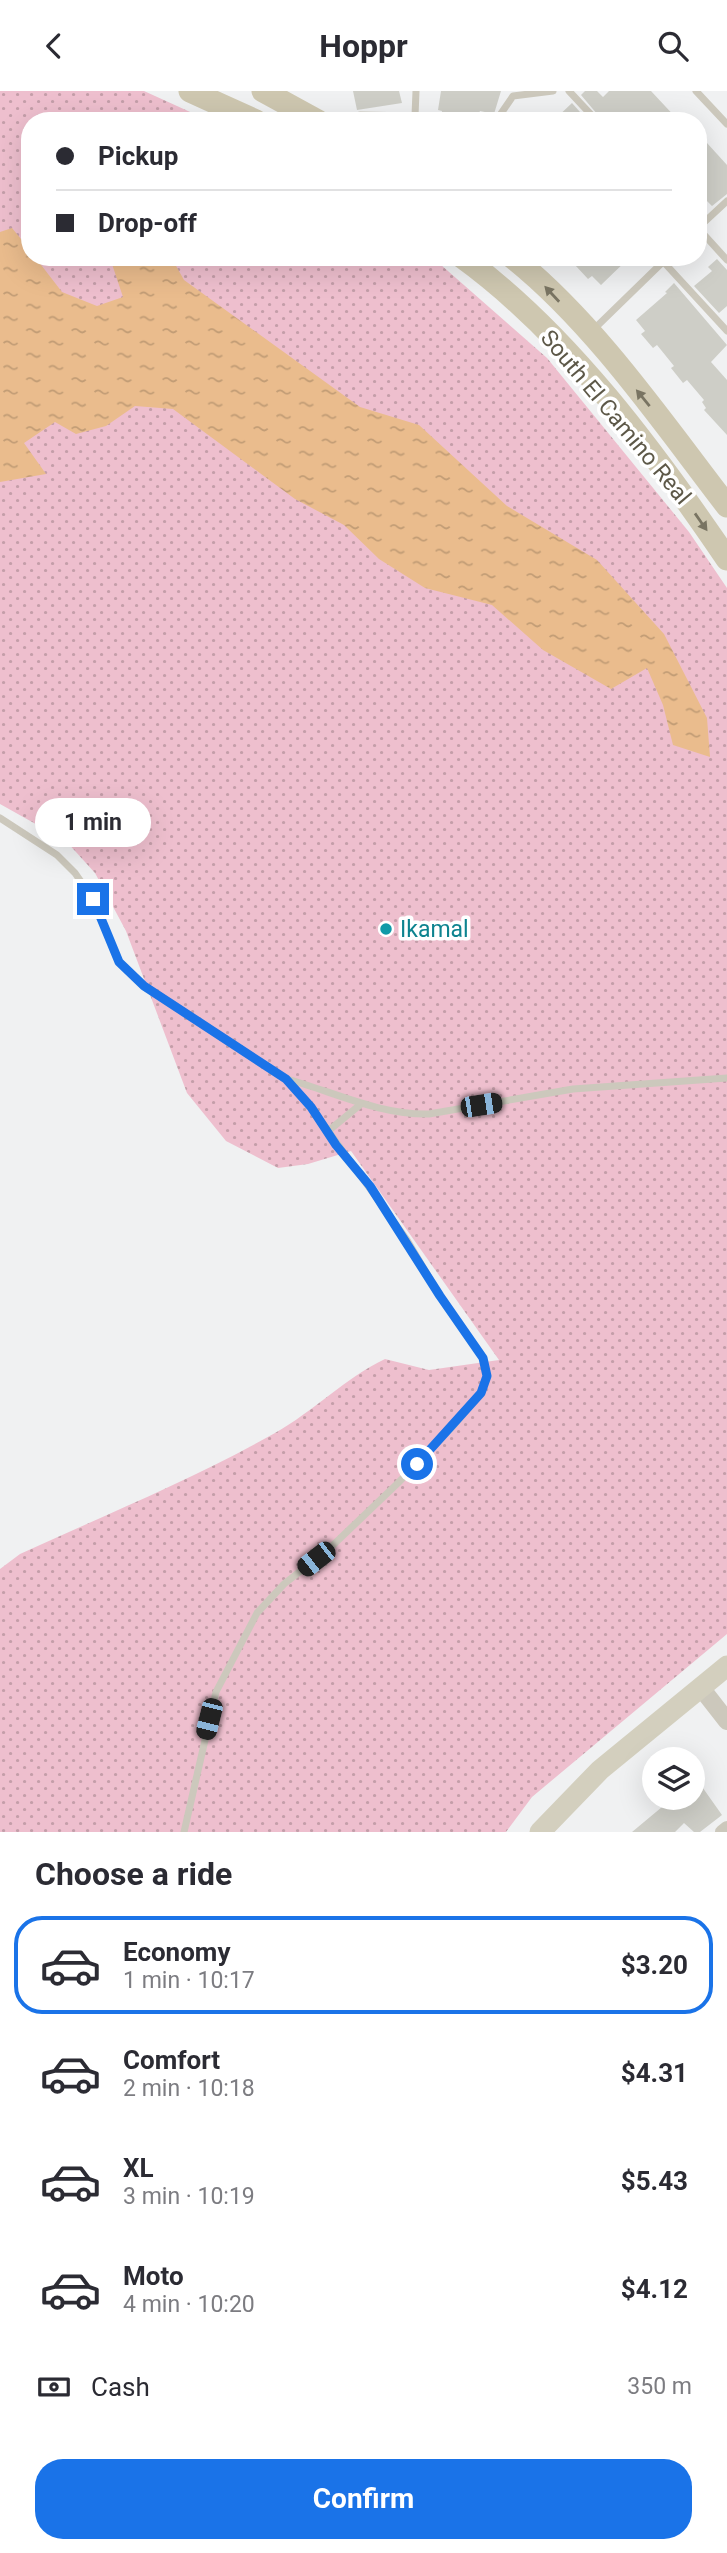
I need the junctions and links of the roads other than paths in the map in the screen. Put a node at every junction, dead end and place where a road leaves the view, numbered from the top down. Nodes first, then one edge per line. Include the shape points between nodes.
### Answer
1 (190, 91) edge
2 (264, 91) edge
3 (415, 91) edge
4 (553, 91) edge
5 (569, 91) edge
6 (696, 91) edge
7 (236, 112) edge
8 (302, 112) edge
9 (415, 112) edge
10 (502, 112) edge
11 (589, 112) edge
12 (727, 124) edge
13 (727, 201) edge
14 (707, 220) edge
15 (707, 238) edge
16 (727, 260) edge
17 (472, 266) edge
18 (523, 266) edge
19 (656, 266) edge
20 (669, 266) edge
21 (540, 326) junction
22 (727, 331) edge
23 (589, 334) junction
24 (723, 493) edge
25 (727, 559) edge
26 (0, 818) edge
27 (727, 1077) edge
28 (286, 1079) junction
29 (361, 1104) junction
30 (327, 1132) junction
31 (725, 1672) edge
32 (702, 1689) junction
33 (727, 1721) edge
34 (727, 1828) edge
35 (184, 1832) edge
36 (540, 1832) edge
37 (722, 1832) edge

1 - 7 main road
2 - 8 main road
3 - 9 lane
4 - 10 lane via 513,96
5 - 11 lane
6 - 12 lane
13 - 14 lane
15 - 16 lane
17 - 21 main road, South El Camino Real
23 -> 18 main road, South El Camino Real
19 - 23 lane
20 - 22 lane
21 - 23 main road via 554,326 571,335
21 -> 25 main road, South El Camino Real via 639,440
24 -> 23 main road, South El Camino Real
26 - 28 lane via 57,855 75,873 93,899 119,962 144,986
27 - 29 lane via 573,1089 429,1114
28 - 29 lane
28 - 30 lane
29 - 30 lane
30 - 35 lane via 407,1240 483,1358 487,1376 481,1393 398,1483 257,1613 216,1692
31 - 32 main road
32 - 33 street
32 - 36 main road via 600,1770
34 - 37 street

